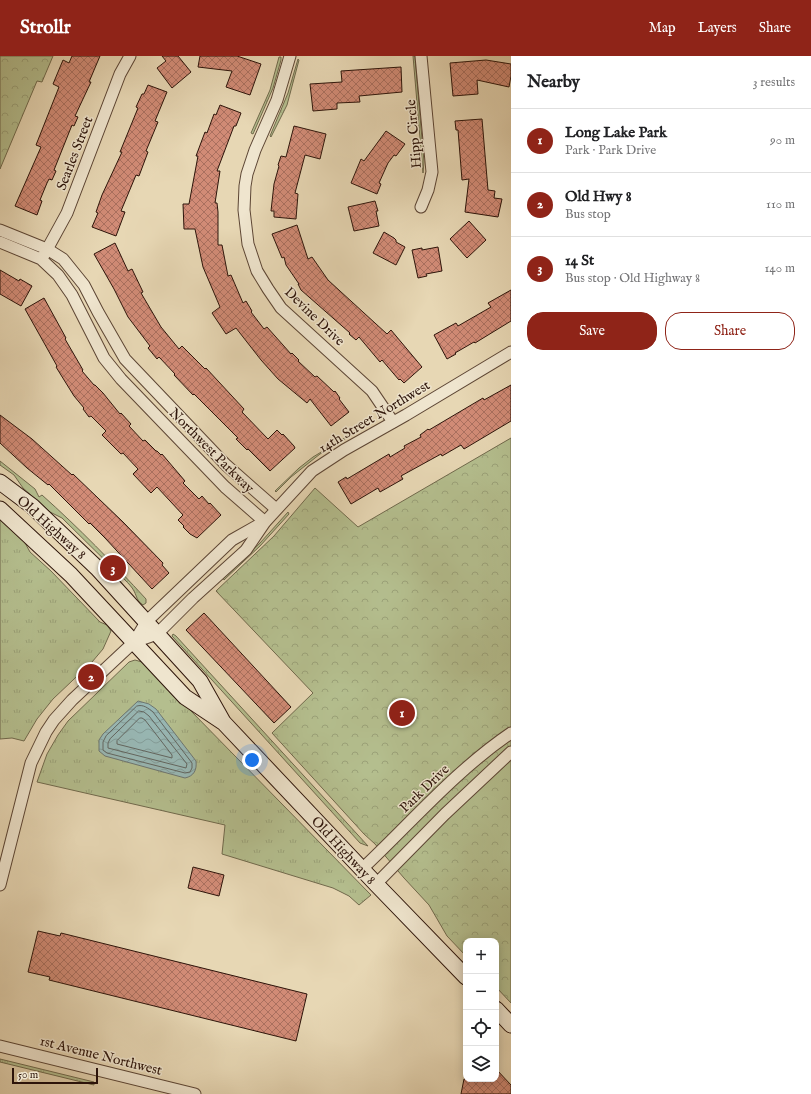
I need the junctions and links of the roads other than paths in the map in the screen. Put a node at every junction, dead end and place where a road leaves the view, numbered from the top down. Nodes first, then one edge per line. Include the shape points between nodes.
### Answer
1 (130, 56) edge
2 (290, 56) edge
3 (421, 56) edge
4 (421, 207) dead end
5 (0, 230) edge
6 (0, 242) edge
7 (47, 249) junction
8 (41, 259) junction
9 (511, 352) edge
10 (151, 387) junction
11 (139, 398) junction
12 (393, 422) junction
13 (0, 482) edge
14 (0, 509) edge
15 (276, 509) junction
16 (264, 522) junction
17 (197, 574) junction
18 (206, 586) junction
19 (146, 622) junction
20 (157, 634) junction
21 (134, 642) junction
22 (224, 722) junction
23 (511, 733) edge
24 (511, 752) edge
25 (478, 758) junction
26 (491, 771) junction
27 (432, 800) junction
28 (446, 814) junction
29 (362, 869) junction
30 (376, 884) junction
31 (0, 885) edge
32 (464, 974) edge
33 (499, 1013) edge
34 (511, 1025) edge
35 (0, 1046) edge
36 (195, 1094) edge

1 - 7 street, Searles Street via 120,74 67,213
2 - 12 street, Devine Drive via 277,100 247,174 244,210 248,244 257,271 281,308 372,391
3 - 4 street, Hipp Circle via 432,172
5 - 7 street, Northwest Parkway
6 - 8 street, Northwest Parkway
7 - 8 street, Searles Street
7 - 10 street, Northwest Parkway via 63,259 84,285 125,359
8 - 11 street, Northwest Parkway via 58,275 72,295 104,358
9 - 12 street, 14th Street Northwest
10 - 11 street
10 - 15 street, Northwest Parkway via 226,465
11 - 16 street, Northwest Parkway via 225,487
12 - 15 street, 14th Street Northwest via 312,471
13 - 19 street, Old Highway 8 via 32,506 97,568
14 - 21 street, Old Highway 8 via 71,575
15 - 16 street, 14th Street Northwest
16 - 17 street, 14th Street Northwest via 232,540
16 - 18 street, 14th Street Northwest via 246,550
17 - 18 street
17 - 19 street, 14th Street Northwest
18 - 20 street, 14th Street Northwest
19 - 20 street, Old Highway 8
19 - 21 street, 14th Street Northwest
20 - 21 street, 14th Street Northwest
20 - 22 street, Old Highway 8 via 200,681
21 - 22 street, Old Highway 8 via 185,697
21 - 31 street, 14th Street Northwest via 72,700 46,732 31,763
22 - 29 street, Old Highway 8
23 - 25 street, Park Drive via 486,749
24 - 26 street
25 - 26 street
25 - 27 street, Park Drive
26 - 28 street
27 - 28 street
27 - 29 street, Park Drive
28 - 30 street
29 - 30 street, Old Highway 8
30 - 32 street, Old Highway 8
33 - 34 street
35 - 36 street, 1st Avenue Northwest

